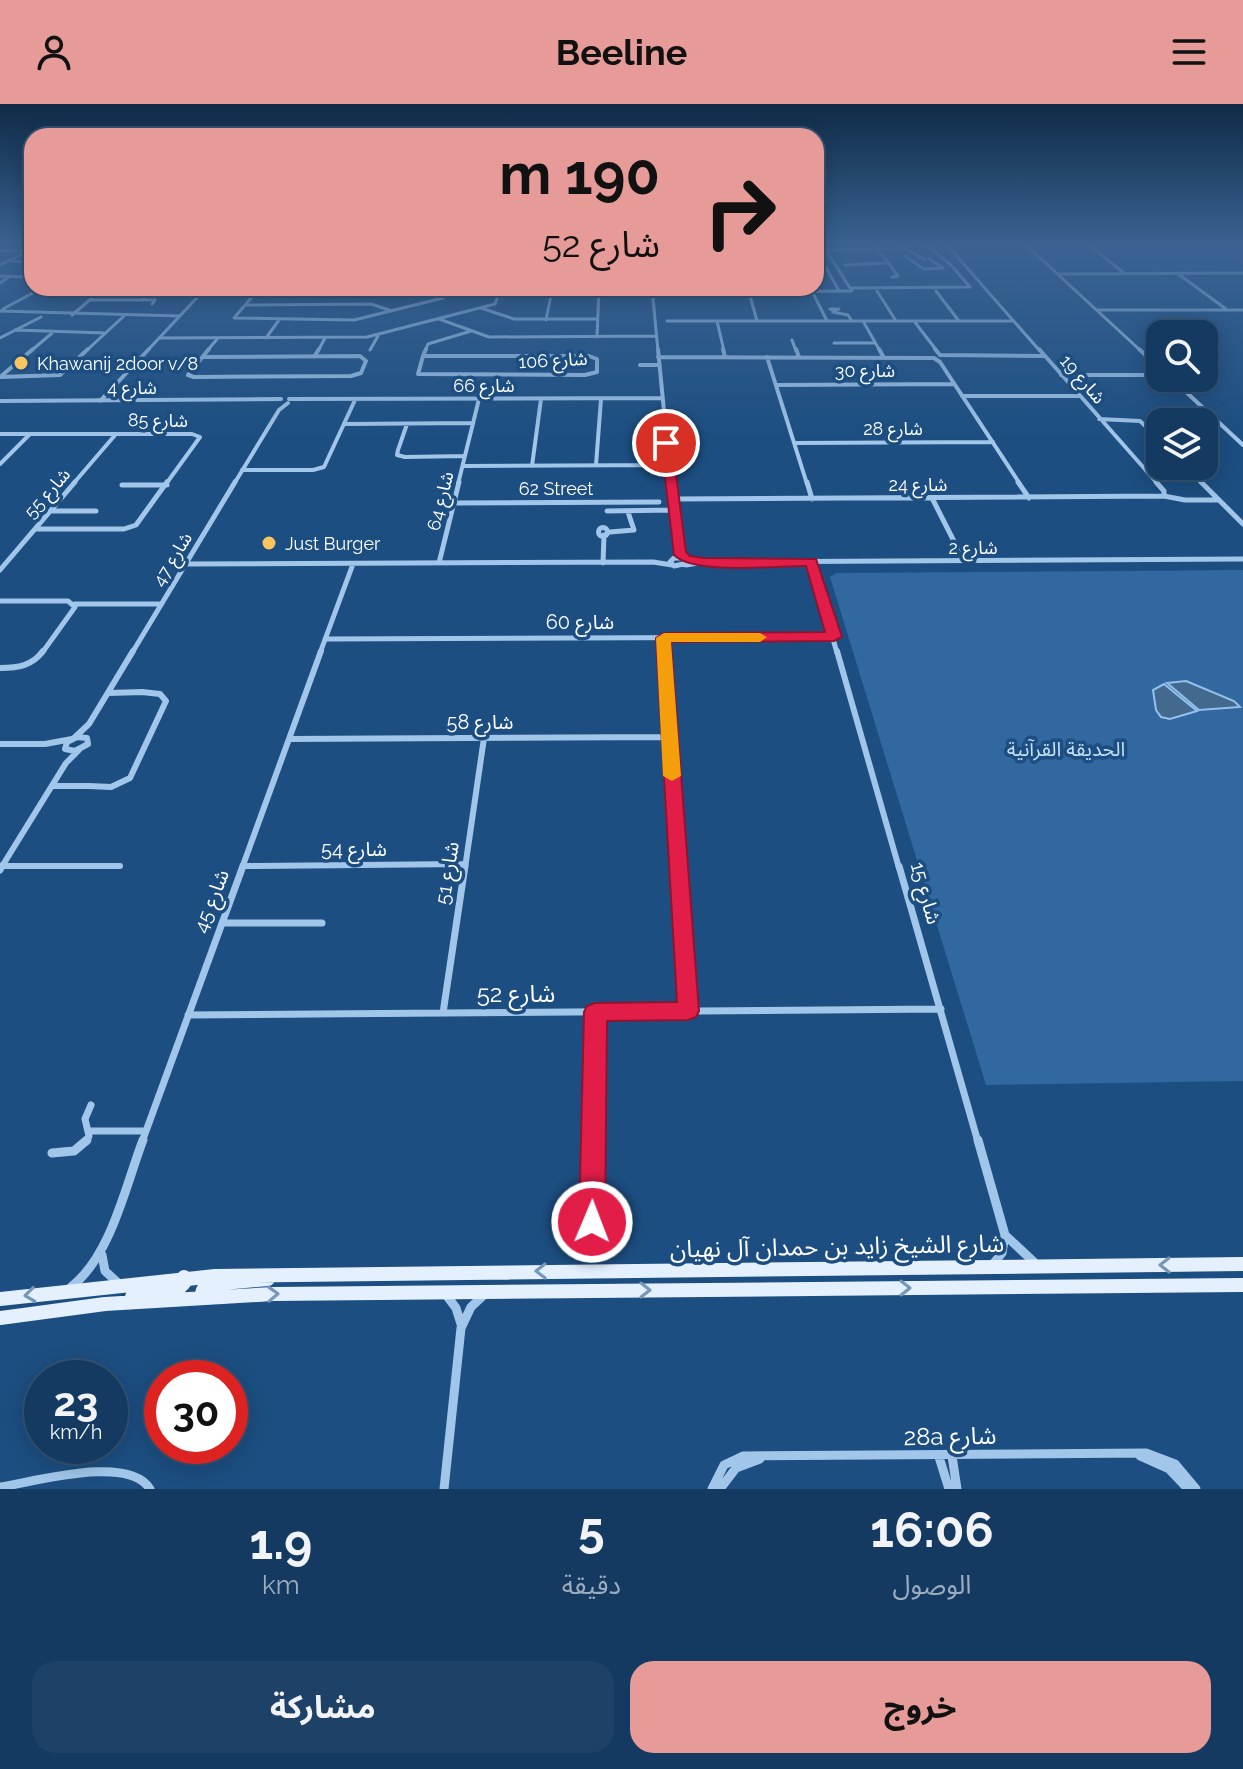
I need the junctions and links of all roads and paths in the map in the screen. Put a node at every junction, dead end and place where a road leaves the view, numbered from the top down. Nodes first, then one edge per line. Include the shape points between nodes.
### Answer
1 (78, 310) edge
2 (186, 310) edge
3 (241, 310) edge
4 (389, 310) edge
5 (398, 310) edge
6 (475, 310) edge
7 (486, 310) edge
8 (548, 310) edge
9 (598, 310) edge
10 (654, 310) edge
11 (753, 310) edge
12 (821, 310) edge
13 (835, 310) edge
14 (889, 310) edge
15 (950, 310) edge
16 (1003, 310) edge
17 (1097, 310) joint
18 (1144, 310) edge
19 (0, 311) edge
20 (393, 311) junction
21 (72, 315) junction
22 (124, 316) junction
23 (180, 316) junction
24 (41, 317) dead end
25 (438, 319) junction
26 (598, 319) junction
27 (279, 320) junction
28 (546, 320) junction
29 (667, 321) dead end
30 (717, 321) junction
31 (757, 321) junction
32 (827, 321) junction
33 (852, 321) junction
34 (863, 321) junction
35 (896, 321) junction
36 (914, 321) junction
37 (959, 321) junction
38 (1013, 321) junction
39 (15, 330) junction
40 (471, 331) junction
41 (52, 333) junction
42 (106, 333) junction
43 (379, 335) junction
44 (656, 336) junction
45 (366, 337) junction
46 (553, 337) junction
47 (597, 337) junction
48 (0, 338) edge
49 (159, 338) junction
50 (218, 338) junction
51 (266, 338) junction
52 (325, 338) junction
53 (374, 339) junction
54 (792, 340) dead end
55 (834, 343) dead end
56 (875, 343) junction
57 (370, 350) dead end
58 (933, 355) junction
59 (1146, 355) edge
60 (423, 356) junction
61 (551, 356) junction
62 (883, 356) junction
63 (1044, 356) junction
64 (203, 357) junction
65 (314, 357) junction
66 (658, 357) junction
67 (725, 357) junction
68 (767, 357) junction
69 (799, 357) junction
70 (941, 357) junction
71 (640, 365) dead end
72 (659, 365) junction
73 (1061, 375) junction
74 (1146, 375) edge
75 (0, 377) edge
76 (954, 384) junction
77 (776, 385) junction
78 (1186, 392) edge
79 (962, 396) junction
80 (1080, 396) junction
81 (662, 398) junction
82 (479, 399) junction
83 (541, 399) junction
84 (601, 399) junction
85 (355, 400) junction
86 (0, 401) edge
87 (100, 401) junction
88 (288, 402) junction
89 (280, 404) junction
90 (1099, 419) junction
91 (473, 423) junction
92 (345, 424) junction
93 (407, 424) junction
94 (1146, 427) edge
95 (0, 434) edge
96 (30, 434) junction
97 (116, 434) junction
98 (993, 442) junction
99 (794, 443) junction
100 (1243, 445) edge
101 (465, 456) junction
102 (0, 464) edge
103 (596, 465) junction
104 (669, 465) junction
105 (463, 466) junction
106 (532, 466) junction
107 (242, 470) junction
108 (1198, 480) edge
109 (122, 485) dead end
110 (167, 485) junction
111 (1164, 496) junction
112 (932, 498) junction
113 (1029, 498) junction
114 (672, 499) junction
115 (812, 499) junction
116 (1217, 500) junction
117 (659, 502) dead end
118 (454, 503) junction
119 (673, 510) junction
120 (50, 511) junction
121 (96, 511) dead end
122 (607, 511) dead end
123 (628, 512) junction
124 (1243, 524) edge
125 (35, 529) junction
126 (678, 550) junction
127 (1243, 559) edge
128 (672, 561) junction
129 (686, 561) junction
130 (870, 561) junction
131 (964, 561) junction
132 (811, 562) junction
133 (439, 563) junction
134 (603, 563) junction
135 (185, 564) junction
136 (353, 564) junction
137 (872, 568) dead end
138 (0, 570) edge
139 (0, 601) edge
140 (75, 604) junction
141 (160, 604) junction
142 (834, 637) junction
143 (664, 638) junction
144 (326, 639) junction
145 (0, 668) edge
146 (108, 693) junction
147 (89, 724) junction
148 (670, 737) junction
149 (87, 738) junction
150 (484, 738) junction
151 (73, 739) junction
152 (289, 739) junction
153 (0, 744) edge
154 (45, 744) junction
155 (66, 749) junction
156 (79, 750) junction
157 (66, 763) junction
158 (52, 786) junction
159 (465, 864) junction
160 (120, 866) dead end
161 (244, 866) junction
162 (1, 868) edge
163 (222, 923) junction
164 (322, 923) dead end
165 (941, 1009) junction
166 (688, 1011) junction
167 (595, 1012) junction
168 (443, 1013) junction
169 (188, 1015) junction
170 (91, 1105) dead end
171 (89, 1131) junction
172 (145, 1131) junction
173 (52, 1153) dead end
174 (592, 1222) dead end
175 (1005, 1235) junction
176 (102, 1251) junction
177 (1243, 1264) edge
178 (1039, 1265) junction
179 (990, 1266) junction
180 (283, 1275) junction
181 (184, 1277) junction
182 (120, 1284) junction
183 (1243, 1285) edge
184 (65, 1291) junction
185 (443, 1292) junction
186 (488, 1292) junction
187 (201, 1297) junction
188 (0, 1299) edge
189 (105, 1304) junction
190 (0, 1318) edge
191 (461, 1328) junction
192 (952, 1456) junction
193 (939, 1457) junction
194 (727, 1469) junction
195 (1182, 1474) junction
196 (149, 1486) edge
197 (0, 1487) edge
198 (444, 1489) edge
199 (712, 1489) edge
200 (720, 1489) edge
201 (949, 1489) edge
202 (957, 1489) edge
203 (1188, 1489) edge
204 (1196, 1489) edge

1 - 21 street
2 - 23 street
3 - 27 street via 235,317 239,320
4 - 20 street
5 - 20 street
6 - 25 street
7 - 28 street via 514,319
8 - 28 street
9 - 26 street
10 - 44 street
11 - 31 street
12 - 32 street
13 - 33 street
14 - 35 street
15 - 37 street
16 - 38 street, شارع 19
17 - 18 street
17 - 59 street
19 - 21 street
20 - 27 street via 351,320
21 - 22 street
22 - 23 street
22 - 42 street
23 - 49 street
24 - 39 street
25 - 40 street
25 - 43 street
26 - 28 street
26 - 47 street
27 - 51 street
29 - 30 street
30 - 31 street
30 - 67 street
31 - 32 street
32 - 33 street
33 - 34 street
34 - 35 street
34 - 56 street
35 - 36 street
36 - 37 street
36 - 58 street
37 - 38 street
38 - 63 street, شارع 19
39 - 41 street
39 - 48 street
40 - 46 street via 489,337
40 - 60 street via 430,343
41 - 42 street
41 - 75 street
42 - 75 street via 60,375
43 - 45 street
43 - 53 street
44 - 47 street
44 - 66 street
45 - 52 street
45 - 53 street
46 - 47 street
46 - 61 street
49 - 50 street
49 - 87 street
50 - 51 street
50 - 64 street
51 - 52 street
52 - 65 street
53 - 57 street
54 - 69 street
55 - 56 street
56 - 62 street
58 - 62 street
58 - 70 street
60 - 61 street, شارع 106
60 - 61 street, شارع 106 via 420,375 597,372 594,357
62 - 69 street
63 - 70 street
63 - 73 street, شارع 19
64 - 65 street
64 - 65 street via 188,376 356,376 366,361 356,356
66 - 67 street
66 - 72 street
67 - 68 street
68 - 69 street
68 - 77 street
70 - 76 street
71 - 72 street
72 - 81 street
73 - 74 street
73 - 80 street, شارع 19
76 - 77 street, شارع 30
76 - 79 street
77 - 99 street
78 - 100 street
79 - 80 street
79 - 98 street
80 - 90 street, شارع 19
81 - 84 street, شارع 66
81 - 104 street
82 - 83 street, شارع 66
82 - 85 street, شارع 66
82 - 91 street
83 - 84 street, شارع 66
83 - 106 street
84 - 103 street
85 - 88 street, شارع 66
85 - 92 street
86 - 87 street, شارع 4
87 - 89 street, شارع 4
88 - 89 street, شارع 47
88 - 89 street, شارع 66
89 - 107 street, شارع 47
90 - 94 street via 1140,421
90 - 111 street, شارع 19
91 - 93 street
91 - 101 street
92 - 93 street
92 - 107 street via 322,468
93 - 101 street via 399,456
95 - 96 street, شارع 85
96 - 97 street, شارع 85
96 - 102 street
97 - 110 street, شارع 85 via 200,437
97 - 120 street, شارع 55
98 - 99 street, شارع 28
98 - 113 street
99 - 115 street
101 - 105 street
103 - 104 street, شارع 64
103 - 106 street, شارع 64
104 - 114 street
105 - 106 street, شارع 64
105 - 118 street, شارع 64
107 - 135 street, شارع 47
108 - 116 street
109 - 110 street
110 - 125 street, شارع 85 via 133,527
111 - 113 street, شارع 24
111 - 116 street, شارع 24
112 - 113 street, شارع 24
112 - 115 street, شارع 24
112 - 131 street
114 - 115 street, شارع 24
114 - 119 street
116 - 124 street
117 - 118 street, 62 Street
118 - 133 street, شارع 64
119 - 123 street
119 - 126 street
120 - 121 street
120 - 125 street, شارع 55
122 - 123 street
123 - 134 street via 634,530 607,534
125 - 138 street, شارع 55
126 - 128 street
126 - 129 street
127 - 131 street, شارع 2
128 - 129 street, شارع 2
128 - 134 street
129 - 132 street, شارع 2
130 - 131 street, شارع 2
130 - 132 street, شارع 2
130 - 137 street
132 - 142 street, شارع 15
133 - 134 street
133 - 136 street
135 - 136 street
135 - 141 street, شارع 47
136 - 144 street, شارع 45
139 - 140 street
140 - 141 street
140 - 145 street via 36,661
141 - 146 street, شارع 47
142 - 143 street, شارع 60
142 - 165 street, شارع 15
143 - 144 street, شارع 60
143 - 148 street
144 - 152 street, شارع 45
146 - 147 street, شارع 47
146 - 158 street via 164,696 166,703 132,776 120,785
147 - 149 street, شارع 47
147 - 151 street, شارع 47
148 - 150 street, شارع 58
148 - 166 street
149 - 151 street
149 - 156 street via 88,744
150 - 152 street, شارع 58
150 - 159 street, شارع 51
151 - 154 street
151 - 155 street, شارع 47
152 - 161 street, شارع 45
153 - 154 street
154 - 155 street
155 - 156 street
155 - 157 street
156 - 157 street
157 - 158 street
158 - 162 street
159 - 161 street, شارع 54
159 - 168 street, شارع 51
160 - 162 street
161 - 163 street, شارع 45
163 - 164 street
163 - 169 street, شارع 45
165 - 166 street, شارع 52
165 - 175 street, شارع 15
166 - 167 street, شارع 52
167 - 168 street, شارع 52
167 - 174 street
168 - 169 street, شارع 52
169 - 172 street, شارع 45
170 - 171 street via 85,1119
171 - 172 street
171 - 173 street via 77,1150
172 - 176 street, شارع 45
175 - 178 street
175 - 179 street via 1002,1253
176 - 182 street via 105,1271
176 - 184 street, شارع 45 via 88,1274
177 -> 178 main road, شارع الشيخ زايد بن حمدان آل نهيان
178 - 179 main road, شارع الشيخ زايد بن حمدان آل نهيان
179 -> 180 main road, شارع الشيخ زايد بن حمدان آل نهيان
180 - 181 main road, شارع الشيخ زايد بن حمدان آل نهيان
180 - 187 main road via 213,1284
181 - 182 main road, شارع الشيخ زايد بن حمدان آل نهيان
181 - 189 main road via 176,1291
182 - 184 main road, شارع الشيخ زايد بن حمدان آل نهيان
186 -> 183 main road, شارع الشيخ زايد بن حمدان آل نهيان
184 -> 188 main road, شارع الشيخ زايد بن حمدان آل نهيان
185 - 186 main road, شارع الشيخ زايد بن حمدان آل نهيان
187 -> 185 main road, شارع الشيخ زايد بن حمدان آل نهيان
185 - 191 street via 456,1308
186 - 191 street via 471,1307
187 - 189 main road, شارع الشيخ زايد بن حمدان آل نهيان
189 - 190 main road, شارع الشيخ زايد بن حمدان آل نهيان
191 - 198 street
192 - 193 street, 28a شارع
192 - 195 street, 28a شارع via 1137,1455
192 - 202 street
193 - 194 street, 28a شارع via 764,1458
193 - 201 street
194 - 199 street
194 - 200 street
195 - 203 street
195 - 204 street
196 - 197 street via 130,1473 116,1472

